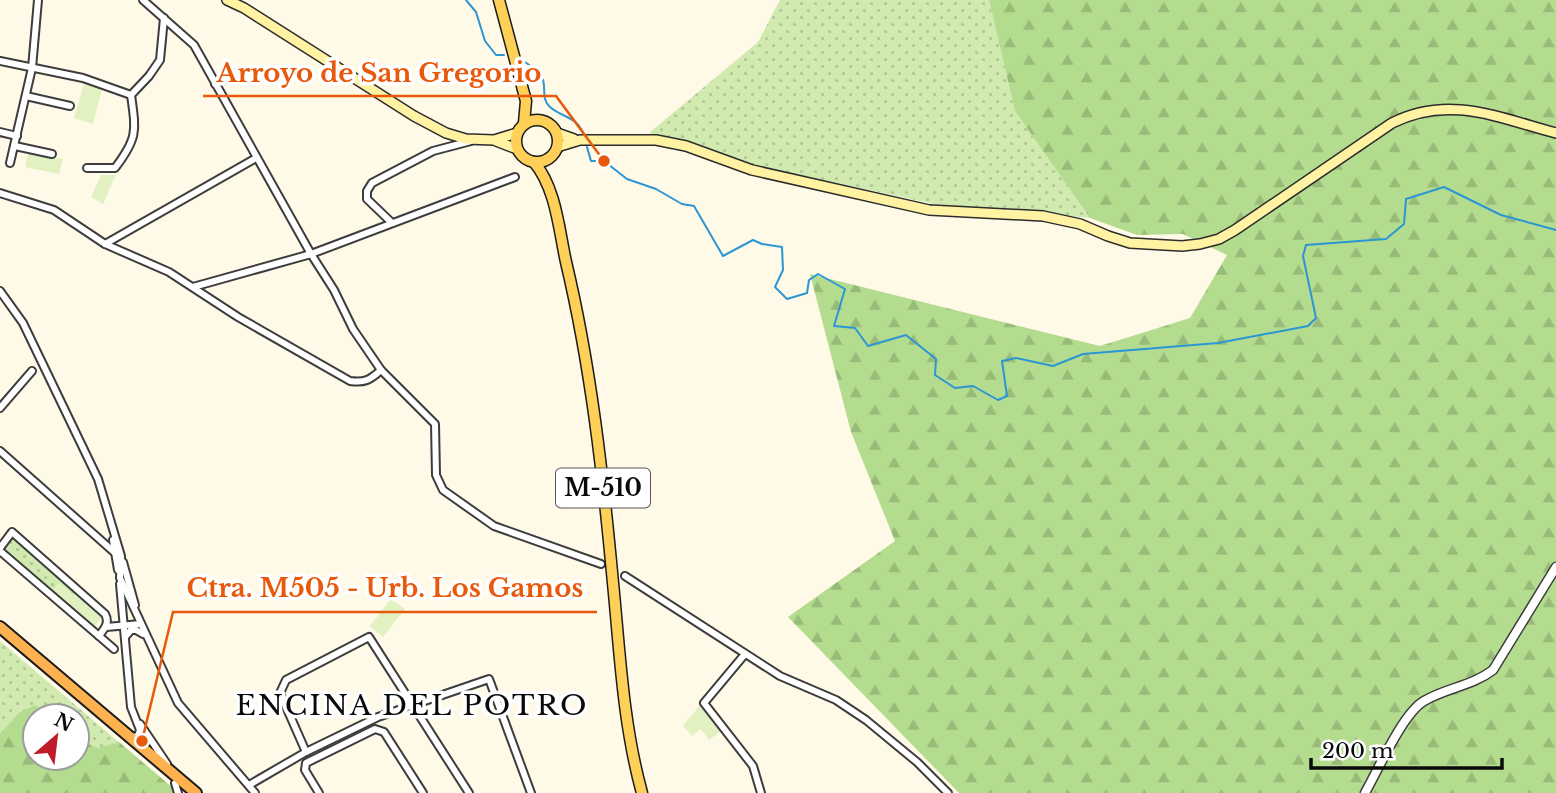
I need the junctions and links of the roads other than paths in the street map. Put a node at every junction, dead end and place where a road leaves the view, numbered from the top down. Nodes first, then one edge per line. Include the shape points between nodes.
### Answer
1 (38, 0) edge
2 (143, 0) edge
3 (227, 0) edge
4 (499, 0) edge
5 (164, 18) junction
6 (0, 61) edge
7 (32, 68) junction
8 (231, 72) dead end
9 (215, 84) junction
10 (131, 95) junction
11 (26, 96) junction
12 (526, 102) junction
13 (70, 106) dead end
14 (538, 119) junction
15 (524, 123) junction
16 (0, 132) edge
17 (516, 133) junction
18 (557, 133) junction
19 (1556, 133) edge
20 (17, 136) junction
21 (474, 140) junction
22 (580, 140) junction
23 (494, 141) junction
24 (15, 146) junction
25 (558, 147) junction
26 (517, 149) junction
27 (52, 155) dead end
28 (256, 158) junction
29 (549, 159) junction
30 (534, 162) junction
31 (10, 163) dead end
32 (87, 168) dead end
33 (515, 177) dead end
34 (548, 186) junction
35 (0, 193) edge
36 (391, 222) junction
37 (105, 244) junction
38 (312, 254) junction
39 (192, 287) junction
40 (0, 291) edge
41 (381, 370) junction
42 (32, 371) dead end
43 (0, 408) edge
44 (0, 452) edge
45 (113, 531) junction
46 (0, 549) edge
47 (114, 552) junction
48 (121, 556) junction
49 (601, 564) dead end
50 (1556, 567) edge
51 (625, 576) dead end
52 (120, 578) junction
53 (141, 624) junction
54 (0, 627) edge
55 (106, 627) junction
56 (124, 627) junction
57 (0, 633) edge
58 (145, 635) junction
59 (99, 636) junction
60 (125, 637) junction
61 (114, 649) dead end
62 (745, 654) junction
63 (412, 705) junction
64 (135, 716) junction
65 (130, 737) junction
66 (306, 752) junction
67 (176, 784) edge
68 (249, 785) junction
69 (187, 793) edge
70 (196, 793) edge
71 (255, 793) edge
72 (319, 793) edge
73 (423, 793) edge
74 (469, 793) edge
75 (531, 793) edge
76 (642, 793) edge
77 (761, 793) edge
78 (948, 793) edge
79 (1365, 793) edge

1 - 7 street
2 - 5 street
3 - 21 main road via 422,121
4 - 12 main road
5 - 9 street via 194,45
5 - 10 street via 160,60
6 - 7 street
7 - 10 street via 83,78
7 - 11 street
8 - 9 street
9 - 28 street
10 - 32 street via 135,135 129,150 115,169
11 - 13 street
11 - 20 street
12 - 14 main road
12 - 15 main road
14 - 15 main road
14 - 18 main road
15 - 17 main road
16 - 20 street
17 - 23 main road
17 - 26 main road
18 - 22 main road
18 - 25 main road
19 - 22 main road via 1463,109 1419,111 1392,123 1236,230 1219,239 1182,246 1130,243 1043,216 929,209 752,170 656,140
20 - 24 street
21 - 23 main road
21 - 36 street via 433,151 372,183 367,199
22 - 25 main road
23 - 26 main road
24 - 27 street
24 - 31 street
25 - 29 main road
26 - 30 main road, M-510
28 - 37 street
28 - 38 street
29 - 30 main road
29 - 34 main road, M-510
30 - 34 main road, M-510
33 - 36 street
34 - 76 main road, M-510 via 589,374 620,676
35 - 37 street via 54,211
36 - 38 street
37 - 39 street
38 - 39 street
38 - 41 street
39 - 41 street via 350,381 362,383
40 - 45 street via 23,323 59,396 98,479
41 - 49 street via 435,425 436,475 443,491 494,526
42 - 43 street
44 - 47 street
45 - 47 street
45 - 48 street
46 - 55 street via 12,533 105,614
46 - 59 street
47 - 52 street
48 - 52 street
48 - 53 street
50 - 79 street via 1493,670 1416,706
51 - 62 street
52 - 53 street
52 - 56 street
53 - 56 street
53 - 58 street
54 - 65 highway
55 - 56 street
55 - 59 street
56 - 60 street
57 - 67 highway
58 - 60 street via 136,629
58 - 68 street via 178,703
59 - 61 street
60 - 64 street
62 - 77 street via 704,703 753,766
62 - 78 street via 866,720
63 - 66 street
63 - 66 street via 369,637 286,680 280,693
63 - 74 street
63 - 75 street via 489,679
64 - 65 street via 139,734
64 - 67 street
65 - 67 highway
66 - 68 street
67 - 69 highway
67 - 70 highway
68 - 71 street
72 - 73 street via 304,771 306,763 375,729 384,732

